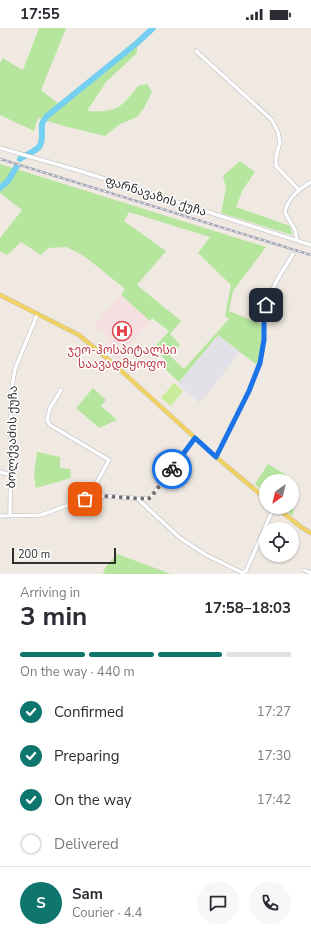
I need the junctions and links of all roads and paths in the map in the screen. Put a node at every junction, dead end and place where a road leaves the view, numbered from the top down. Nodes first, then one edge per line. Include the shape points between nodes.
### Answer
1 (196, 51) dead end
2 (0, 148) edge
3 (311, 182) edge
4 (299, 190) junction
5 (298, 240) junction
6 (311, 245) edge
7 (293, 254) dead end
8 (0, 295) edge
9 (37, 315) junction
10 (61, 390) dead end
11 (195, 438) junction
12 (216, 457) junction
13 (0, 472) edge
14 (11, 475) junction
15 (259, 492) edge
16 (91, 498) junction
17 (139, 500) junction
18 (272, 514) edge
19 (284, 514) edge
20 (0, 516) edge
21 (10, 516) junction
22 (311, 532) edge
23 (304, 570) dead end
24 (311, 573) edge

1 - 4 street via 272,120 280,142 276,166
2 - 5 street, ფარნავაზის ქუჩა
3 - 4 street
4 - 5 street via 286,207 285,213 296,230
5 - 6 street, ფარნავაზის ქუჩა
7 - 12 street via 266,305 264,340 257,370
8 - 9 main road
9 - 11 main road via 79,335
9 - 14 street, ბოლქვაძის ქუჩა via 15,370 11,393
10 - 16 street via 50,408 47,420 50,425 109,460 91,493
11 - 12 main road
11 - 17 street via 151,497
12 - 15 main road
13 - 14 street
14 - 21 street, ბოლქვაძის ქუჩა
16 - 17 street via 103,496
16 - 21 street via 41,515
17 - 18 street via 180,538 206,555 243,573
19 - 22 main road
20 - 21 street
23 - 24 street

